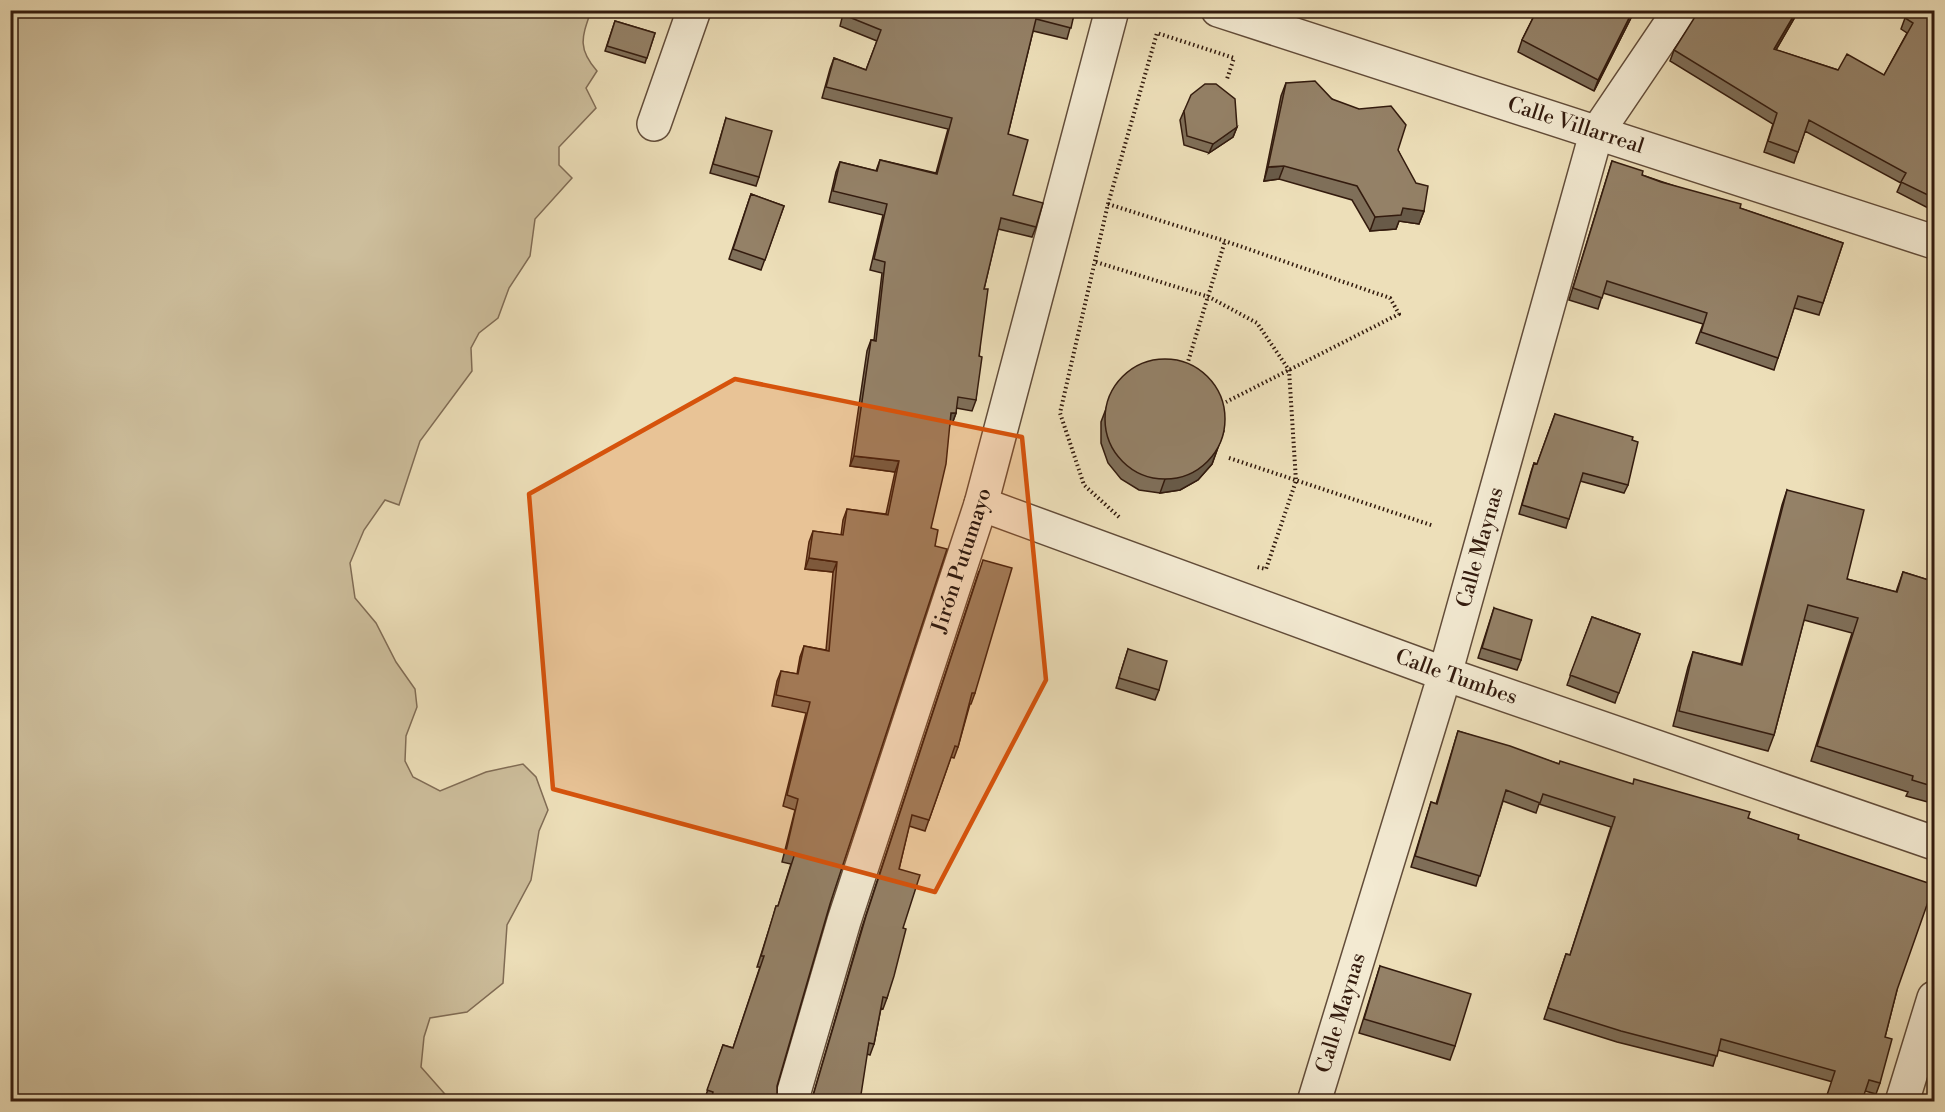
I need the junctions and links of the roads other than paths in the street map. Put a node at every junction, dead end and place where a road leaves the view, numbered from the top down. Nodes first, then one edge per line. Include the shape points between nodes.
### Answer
1 (694, 10) edge
2 (1112, 10) edge
3 (1218, 10) edge
4 (1680, 10) edge
5 (654, 124) dead end
6 (1596, 134) junction
7 (1935, 242) edge
8 (981, 504) junction
9 (1445, 674) junction
10 (1935, 843) edge
11 (1935, 998) edge
12 (791, 1101) edge
13 (1314, 1101) edge
14 (1902, 1101) edge

1 - 5 street
2 - 8 street, Jirón Putumayo
3 - 6 street, Calle Villarreal
4 - 6 street, Calle Maynas
6 - 7 street, Calle Villarreal
6 - 9 street, Calle Maynas
8 - 9 street, Calle Tumbes
8 - 12 street, Jirón Putumayo via 844,921
9 - 10 street, Calle Tumbes
9 - 13 street, Calle Maynas
11 - 14 street

